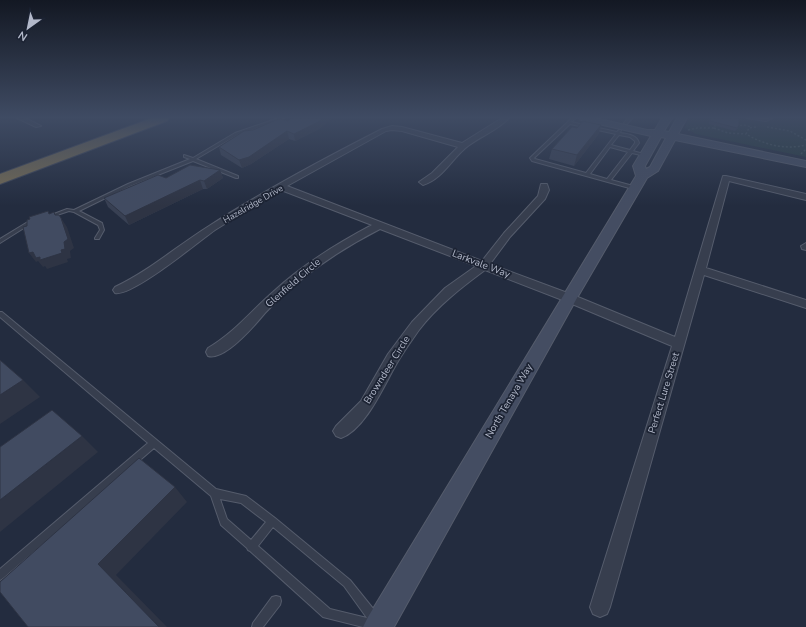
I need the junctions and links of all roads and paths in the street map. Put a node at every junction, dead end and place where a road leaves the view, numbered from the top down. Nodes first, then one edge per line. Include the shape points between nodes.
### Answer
1 (85, 147) edge
2 (96, 147) edge
3 (214, 147) edge
4 (349, 147) edge
5 (462, 147) edge
6 (543, 147) edge
7 (608, 147) edge
8 (614, 147) edge
9 (634, 147) edge
10 (649, 147) edge
11 (667, 147) edge
12 (734, 147) edge
13 (806, 149) edge
14 (631, 152) junction
15 (645, 155) junction
16 (185, 156) dead end
17 (194, 159) junction
18 (803, 160) edge
19 (587, 175) junction
20 (238, 177) dead end
21 (0, 179) edge
22 (609, 180) junction
23 (423, 182) dead end
24 (638, 182) junction
25 (0, 184) edge
26 (544, 186) dead end
27 (281, 187) junction
28 (806, 197) edge
29 (75, 211) junction
30 (44, 218) edge
31 (38, 219) edge
32 (380, 225) junction
33 (97, 238) dead end
34 (0, 241) edge
35 (484, 265) junction
36 (699, 270) junction
37 (119, 290) dead end
38 (568, 298) junction
39 (806, 304) edge
40 (0, 314) edge
41 (679, 344) junction
42 (213, 352) dead end
43 (341, 431) dead end
44 (154, 443) junction
45 (214, 493) junction
46 (272, 521) junction
47 (251, 546) junction
48 (0, 575) edge
49 (276, 601) dead end
50 (600, 607) dead end
51 (378, 626) edge
52 (257, 627) edge

1 - 21 highway
2 - 25 highway
3 - 17 lane
4 - 27 street, Hazelridge Drive
5 - 23 street via 435,175
6 - 19 lane via 532,158 535,161
7 - 19 lane
8 - 14 lane
9 - 14 lane
10 - 15 main road, North Tenaya Way
11 - 24 main road, North Tenaya Way via 654,169
12 - 18 main road
13 - 18 path
14 - 15 lane
14 - 22 lane
15 - 24 main road, North Tenaya Way via 639,166
16 - 17 lane
17 - 20 lane
17 - 29 lane via 129,185
19 - 22 lane
22 - 24 lane
24 - 38 main road, North Tenaya Way
26 - 35 street, Browndeer Circle via 542,197 510,230
27 - 32 street, Larkvale Way
27 - 37 street, Hazelridge Drive via 212,228 146,276
28 - 36 street, Perfect Lure Street via 726,178
29 - 30 lane via 69,210
29 - 33 lane via 100,224 102,230
31 - 34 lane
32 - 35 street, Larkvale Way
32 - 42 street, Glenfield Circle via 344,244 308,268 276,295 239,335
35 - 38 street, Larkvale Way
35 - 43 street, Browndeer Circle via 449,291 416,325 393,358 366,405
36 - 39 street
36 - 41 street, Perfect Lure Street
38 - 41 street, Larkvale Way
38 - 51 main road, North Tenaya Way
40 - 44 lane
41 - 50 street, Perfect Lure Street
44 - 45 lane
44 - 48 lane
45 - 46 lane via 243,499
45 - 47 lane via 224,522
46 - 47 lane
46 - 51 lane via 347,583
47 - 51 lane via 327,613
49 - 52 lane

